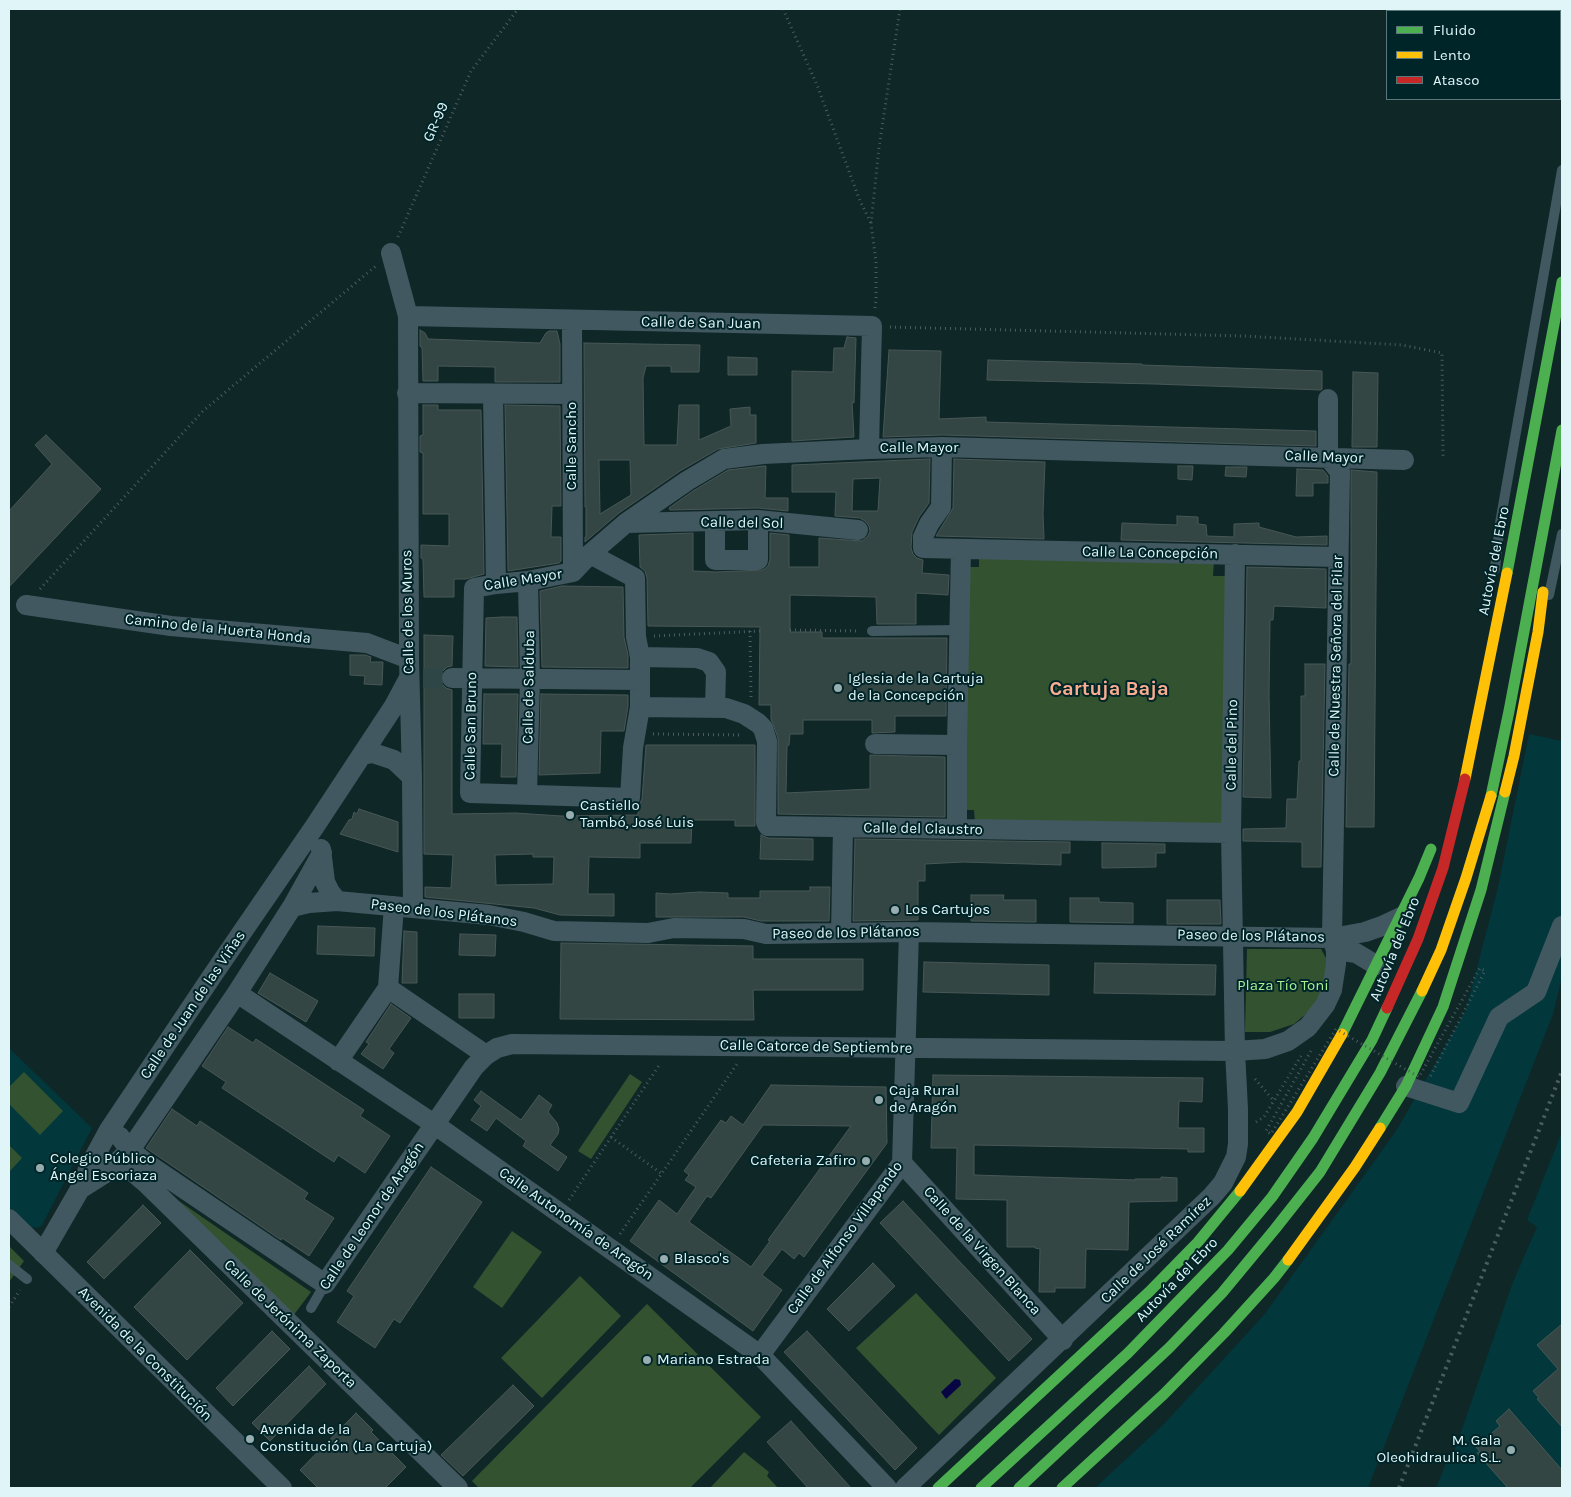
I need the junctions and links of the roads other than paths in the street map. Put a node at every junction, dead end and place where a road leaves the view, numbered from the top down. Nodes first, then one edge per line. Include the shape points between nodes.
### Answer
1 (1562, 170) edge
2 (391, 253) road end
3 (1562, 282) edge
4 (408, 316) junction
5 (572, 321) junction
6 (407, 393) junction
7 (493, 394) junction
8 (572, 394) junction
9 (1328, 399) dead end
10 (1562, 430) edge
11 (869, 448) junction
12 (942, 448) junction
13 (1562, 452) edge
14 (1328, 457) junction
15 (1404, 460) dead end
16 (758, 520) junction
17 (715, 522) junction
18 (626, 523) junction
19 (858, 530) dead end
20 (1562, 534) edge
21 (961, 550) junction
22 (590, 554) junction
23 (1235, 554) junction
24 (1338, 557) junction
25 (573, 572) junction
26 (1494, 579) dead end
27 (528, 580) junction
28 (496, 584) junction
29 (474, 588) joint
30 (1492, 597) dead end
31 (26, 605) road end
32 (959, 630) junction
33 (872, 631) road end
34 (1538, 632) junction
35 (1492, 652) junction
36 (640, 657) junction
37 (413, 672) junction
38 (462, 678) junction
39 (530, 679) junction
40 (640, 680) junction
41 (640, 706) junction
42 (715, 706) junction
43 (875, 744) dead end
44 (956, 745) junction
45 (1458, 754) dead end
46 (362, 755) junction
47 (412, 777) junction
48 (527, 794) junction
49 (315, 826) junction
50 (843, 828) junction
51 (956, 829) junction
52 (1231, 833) junction
53 (1436, 835) dead end
54 (322, 853) junction
55 (337, 901) junction
56 (403, 906) junction
57 (292, 907) junction
58 (1401, 917) junction
59 (1562, 926) edge
60 (909, 932) junction
61 (841, 933) junction
62 (1232, 936) junction
63 (1334, 944) junction
64 (1376, 965) junction
65 (388, 988) junction
66 (237, 993) junction
67 (906, 1048) junction
68 (1235, 1051) junction
69 (486, 1055) junction
70 (338, 1061) junction
71 (1406, 1086) junction
72 (434, 1124) junction
73 (109, 1130) junction
74 (125, 1155) junction
75 (902, 1163) junction
76 (80, 1189) junction
77 (9, 1219) edge
78 (43, 1253) junction
79 (9, 1265) edge
80 (27, 1279) dead end
81 (325, 1284) junction
82 (311, 1308) dead end
83 (1062, 1340) junction
84 (760, 1355) junction
85 (282, 1488) edge
86 (458, 1488) edge
87 (887, 1488) edge
88 (905, 1488) edge
89 (938, 1488) edge
90 (980, 1488) edge
91 (1019, 1488) edge
92 (1062, 1488) edge

1 - 26 lane via 1500,523
2 - 4 street, Calle de los Muros
3 - 35 main road, Autovía del Ebro
4 - 5 street, Calle de San Juan
4 - 6 street, Calle de los Muros
5 - 8 street, Calle Sancho
5 - 11 street, Calle de San Juan via 872,326
6 - 7 street
6 - 37 street, Calle de los Muros
7 - 8 street
7 - 28 street
8 - 25 street, Calle Sancho
9 - 14 street, Calle de Nuestra Señora del Pilar
10 - 91 main road via 1489,804 1441,950 1414,1009 1325,1164 1222,1293 1169,1348
11 - 12 street, Calle Mayor
11 - 18 street, Calle Mayor via 763,454 724,460
12 - 14 street, Calle Mayor
12 - 21 street, Calle La Concepción via 941,507 923,537 924,548
13 - 34 main road
14 - 15 street, Calle Mayor
14 - 24 street, Calle de Nuestra Señora del Pilar via 1340,472
16 - 17 street, Calle del Sol
16 - 17 street via 758,560 715,560
16 - 19 street, Calle del Sol
17 - 18 street, Calle del Sol
18 - 22 street, Calle Mayor
20 - 34 lane via 1551,590
21 - 23 street, Calle La Concepción
21 - 32 street
22 - 25 street, Calle Mayor
22 - 36 street via 635,578 636,637
23 - 24 street, Calle La Concepción
23 - 52 street, Calle del Pino
24 - 63 street, Calle de Nuestra Señora del Pilar
25 - 27 street, Calle Mayor
27 - 28 street, Calle Mayor
27 - 39 street, Calle de Salduba
28 - 29 street, Calle Mayor
29 - 38 street, Calle San Bruno
30 - 35 lane via 1489,625
31 - 37 street, Camino de la Huerta Honda via 171,626 367,643
32 - 33 lane
32 - 44 street
34 - 71 main road via 1514,756 1481,890 1443,1007
35 - 45 main road
35 - 90 main road, Autovía del Ebro via 1443,868 1396,990 1342,1091 1277,1189 1228,1250 1128,1353
36 - 40 street
36 - 42 street via 697,658 709,662 716,672
37 - 46 street, Calle de Juan de las Viñas
37 - 47 street, Calle de los Muros
38 - 39 street
38 - 48 street, Calle San Bruno via 470,793
39 - 40 street
39 - 48 street, Calle de Salduba
40 - 41 street
41 - 42 street
41 - 48 street, Calle San Bruno via 630,798
42 - 50 street, Calle del Claustro via 744,714 763,728 767,741 768,826
43 - 44 street
44 - 51 street
46 - 47 street via 373,753 394,760
46 - 49 street, Calle de Juan de las Viñas
47 - 56 street, Calle de los Muros
49 - 54 street
49 - 73 street, Calle de Juan de las Viñas
50 - 51 street, Calle del Claustro
50 - 61 street
51 - 52 street, Calle del Claustro
52 - 62 street, Calle del Pino
53 - 58 main road
54 - 55 street via 326,882
54 - 57 street, Calle de Juan de las Viñas
55 - 56 street, Paseo de los Plátanos
55 - 57 street, Paseo de los Plátanos via 309,902
56 - 61 street, Paseo de los Plátanos via 489,915 565,932 648,933 674,928 744,929 766,934
56 - 65 street, Calle de los Muros
57 - 66 street, Calle de Juan de las Viñas
58 - 63 street, Paseo de los Plátanos
58 - 64 main road
59 - 71 street via 1536,992 1499,1017 1459,1103
60 - 61 street, Paseo de los Plátanos
60 - 62 street, Paseo de los Plátanos
60 - 67 street, Calle de Alfonso Villapando
62 - 63 street, Paseo de los Plátanos
62 - 68 street, Calle de José Ramírez
63 - 64 street
63 - 68 street via 1332,990 1308,1027 1278,1046
64 - 89 main road via 1297,1112 1250,1179 1198,1242 1149,1292
65 - 69 street
65 - 70 street
66 - 70 street, Calle Autonomía de Aragón
66 - 74 street, Calle de Juan de las Viñas
67 - 68 street, Calle Catorce de Septiembre
67 - 69 street, Calle Catorce de Septiembre via 512,1044
67 - 75 street, Calle de Alfonso Villapando
68 - 83 street, Calle de José Ramírez via 1236,1157 1223,1183
69 - 72 street, Calle Catorce de Septiembre
70 - 72 street, Calle Autonomía de Aragón
71 - 92 main road via 1350,1175 1274,1278 1164,1394
72 - 81 street, Calle de Leonor de Aragón
72 - 84 street, Calle Autonomía de Aragón
73 - 74 street, Calle de Jerónima Zaporta via 120,1137
73 - 76 street, Calle de Juan de las Viñas
74 - 76 street, Calle de Juan de las Viñas
74 - 81 street, Calle de Jerónima Zaporta via 146,1163
74 - 86 street, Calle de Jerónima Zaporta via 153,1190
75 - 83 street, Calle de la Virgen Blanca
75 - 84 street, Calle de Alfonso Villapando
76 - 78 street, Calle de Juan de las Viñas
77 - 78 street, Avenida de la Constitución
78 - 85 street, Avenida de la Constitución
79 - 80 lane
81 - 82 lane, Calle de Leonor de Aragón
83 - 88 street, Calle de José Ramírez
84 - 87 street, Calle Autonomía de Aragón

